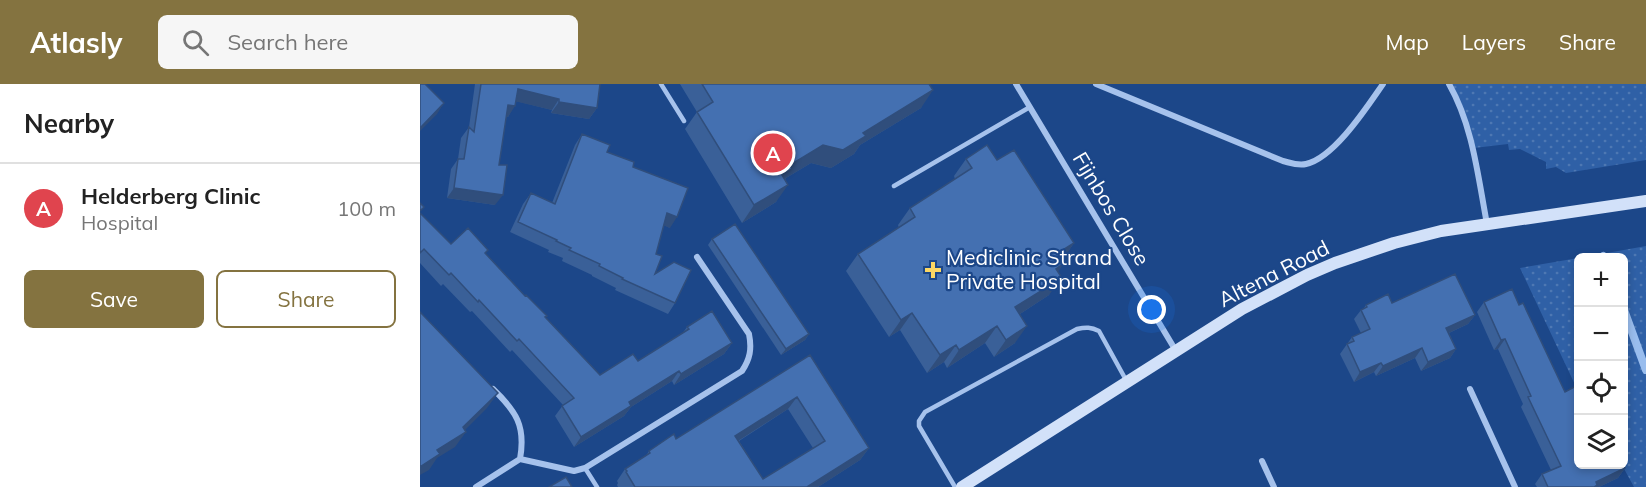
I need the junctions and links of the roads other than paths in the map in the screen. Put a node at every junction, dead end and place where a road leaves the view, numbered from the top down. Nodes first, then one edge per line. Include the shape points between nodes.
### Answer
1 (661, 84) edge
2 (1016, 84) edge
3 (1096, 84) edge
4 (1383, 84) edge
5 (1449, 84) edge
6 (1030, 107) junction
7 (684, 121) dead end
8 (894, 186) dead end
9 (1646, 201) edge
10 (1487, 224) junction
11 (697, 257) dead end
12 (1177, 351) junction
13 (1128, 382) junction
14 (488, 384) edge
15 (1470, 389) dead end
16 (520, 459) junction
17 (1262, 461) dead end
18 (585, 468) junction
19 (476, 487) edge
20 (597, 487) edge
21 (955, 487) edge
22 (962, 487) edge
23 (1274, 487) edge
24 (1515, 487) edge

1 - 7 lane
2 - 6 street, Fijnbos Close
3 - 4 street via 1283,161 1307,164 1336,146
5 - 10 street via 1459,100 1473,151
6 - 8 lane
6 - 12 street, Fijnbos Close
9 - 10 street, Altena Road
10 - 12 street, Altena Road via 1426,235 1335,263 1242,309
11 - 18 street via 749,334 749,360 742,371
12 - 13 street, Altena Road
13 - 21 lane via 1099,332 1085,327 925,412 919,426
13 - 22 street, Altena Road
14 - 16 street via 508,403 520,423
15 - 24 street
16 - 18 street via 574,471
16 - 19 street
17 - 23 street
18 - 20 lane

